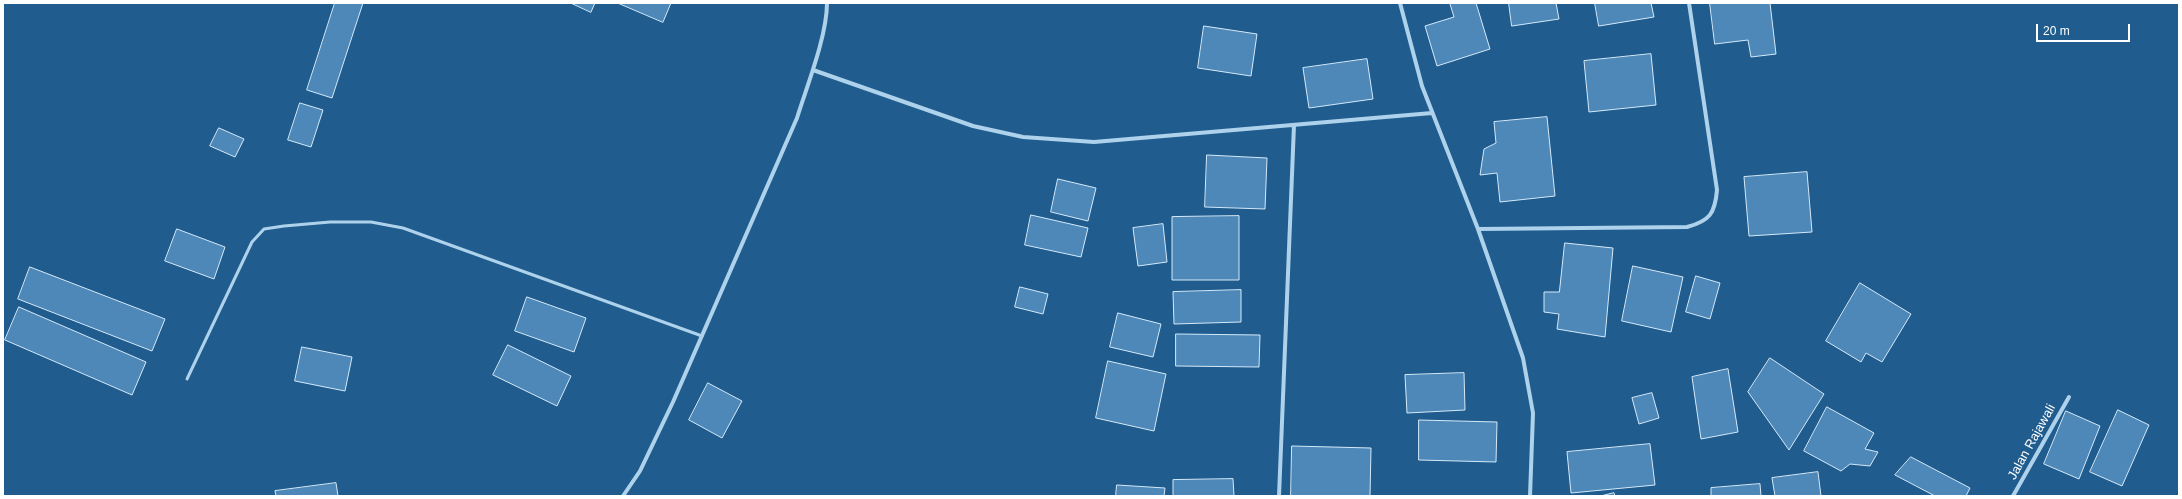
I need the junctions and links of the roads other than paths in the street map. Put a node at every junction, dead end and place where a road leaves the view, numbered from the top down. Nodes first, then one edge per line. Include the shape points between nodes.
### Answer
1 (827, 3) edge
2 (1400, 3) edge
3 (1689, 3) edge
4 (813, 70) junction
5 (1432, 113) junction
6 (1294, 125) junction
7 (1478, 229) junction
8 (702, 336) junction
9 (187, 379) dead end
10 (2069, 397) dead end
11 (623, 496) edge
12 (1278, 496) edge
13 (1530, 496) edge
14 (2013, 496) edge

1 - 4 street via 827,13
2 - 5 street via 1422,86
3 - 7 street via 1717,190 1714,211 1708,218 1687,227
4 - 6 street via 973,126 1023,137 1094,142
4 - 8 street via 797,118
5 - 6 street
5 - 7 street
6 - 12 street
7 - 13 street via 1523,358 1533,413
8 - 9 lane via 403,228 371,222 330,222 264,229 252,242
8 - 11 street via 640,471
10 - 14 street, Jalan Rajawali

